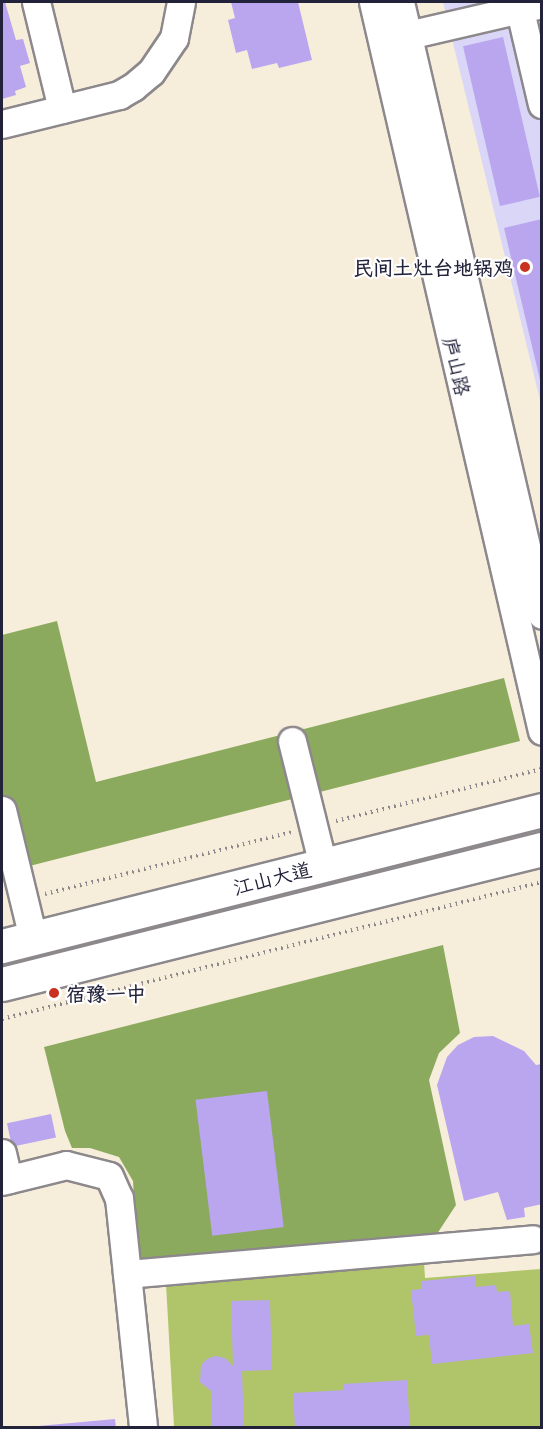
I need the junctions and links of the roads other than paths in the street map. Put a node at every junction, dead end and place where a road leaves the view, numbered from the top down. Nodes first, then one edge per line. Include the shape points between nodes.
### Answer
1 (36, 2) edge
2 (181, 2) edge
3 (373, 2) edge
4 (400, 2) edge
5 (526, 5) edge
6 (408, 35) junction
7 (542, 104) edge
8 (62, 109) junction
9 (2, 124) edge
10 (542, 615) edge
11 (542, 731) edge
12 (291, 741) dead end
13 (2, 810) edge
14 (542, 810) edge
15 (542, 849) edge
16 (323, 865) junction
17 (33, 938) junction
18 (2, 946) edge
19 (2, 984) edge
20 (2, 1153) edge
21 (5, 1180) edge
22 (532, 1239) dead end
23 (127, 1274) junction
24 (143, 1428) edge

1 - 8 street
2 - 8 street via 174,38 151,72 119,95
3 - 11 street, 庐山路
4 - 6 street, 庐山路
5 - 6 street
5 - 7 street
6 - 10 street, 庐山路
8 - 9 street
12 - 16 street
13 - 17 street
14 - 16 main road, 江山大道
15 - 19 main road, 江山大道
16 - 17 main road, 江山大道
17 - 18 main road, 江山大道
20 - 21 street
21 - 23 street via 66,1165 109,1176 119,1198
22 - 23 street
23 - 24 street

